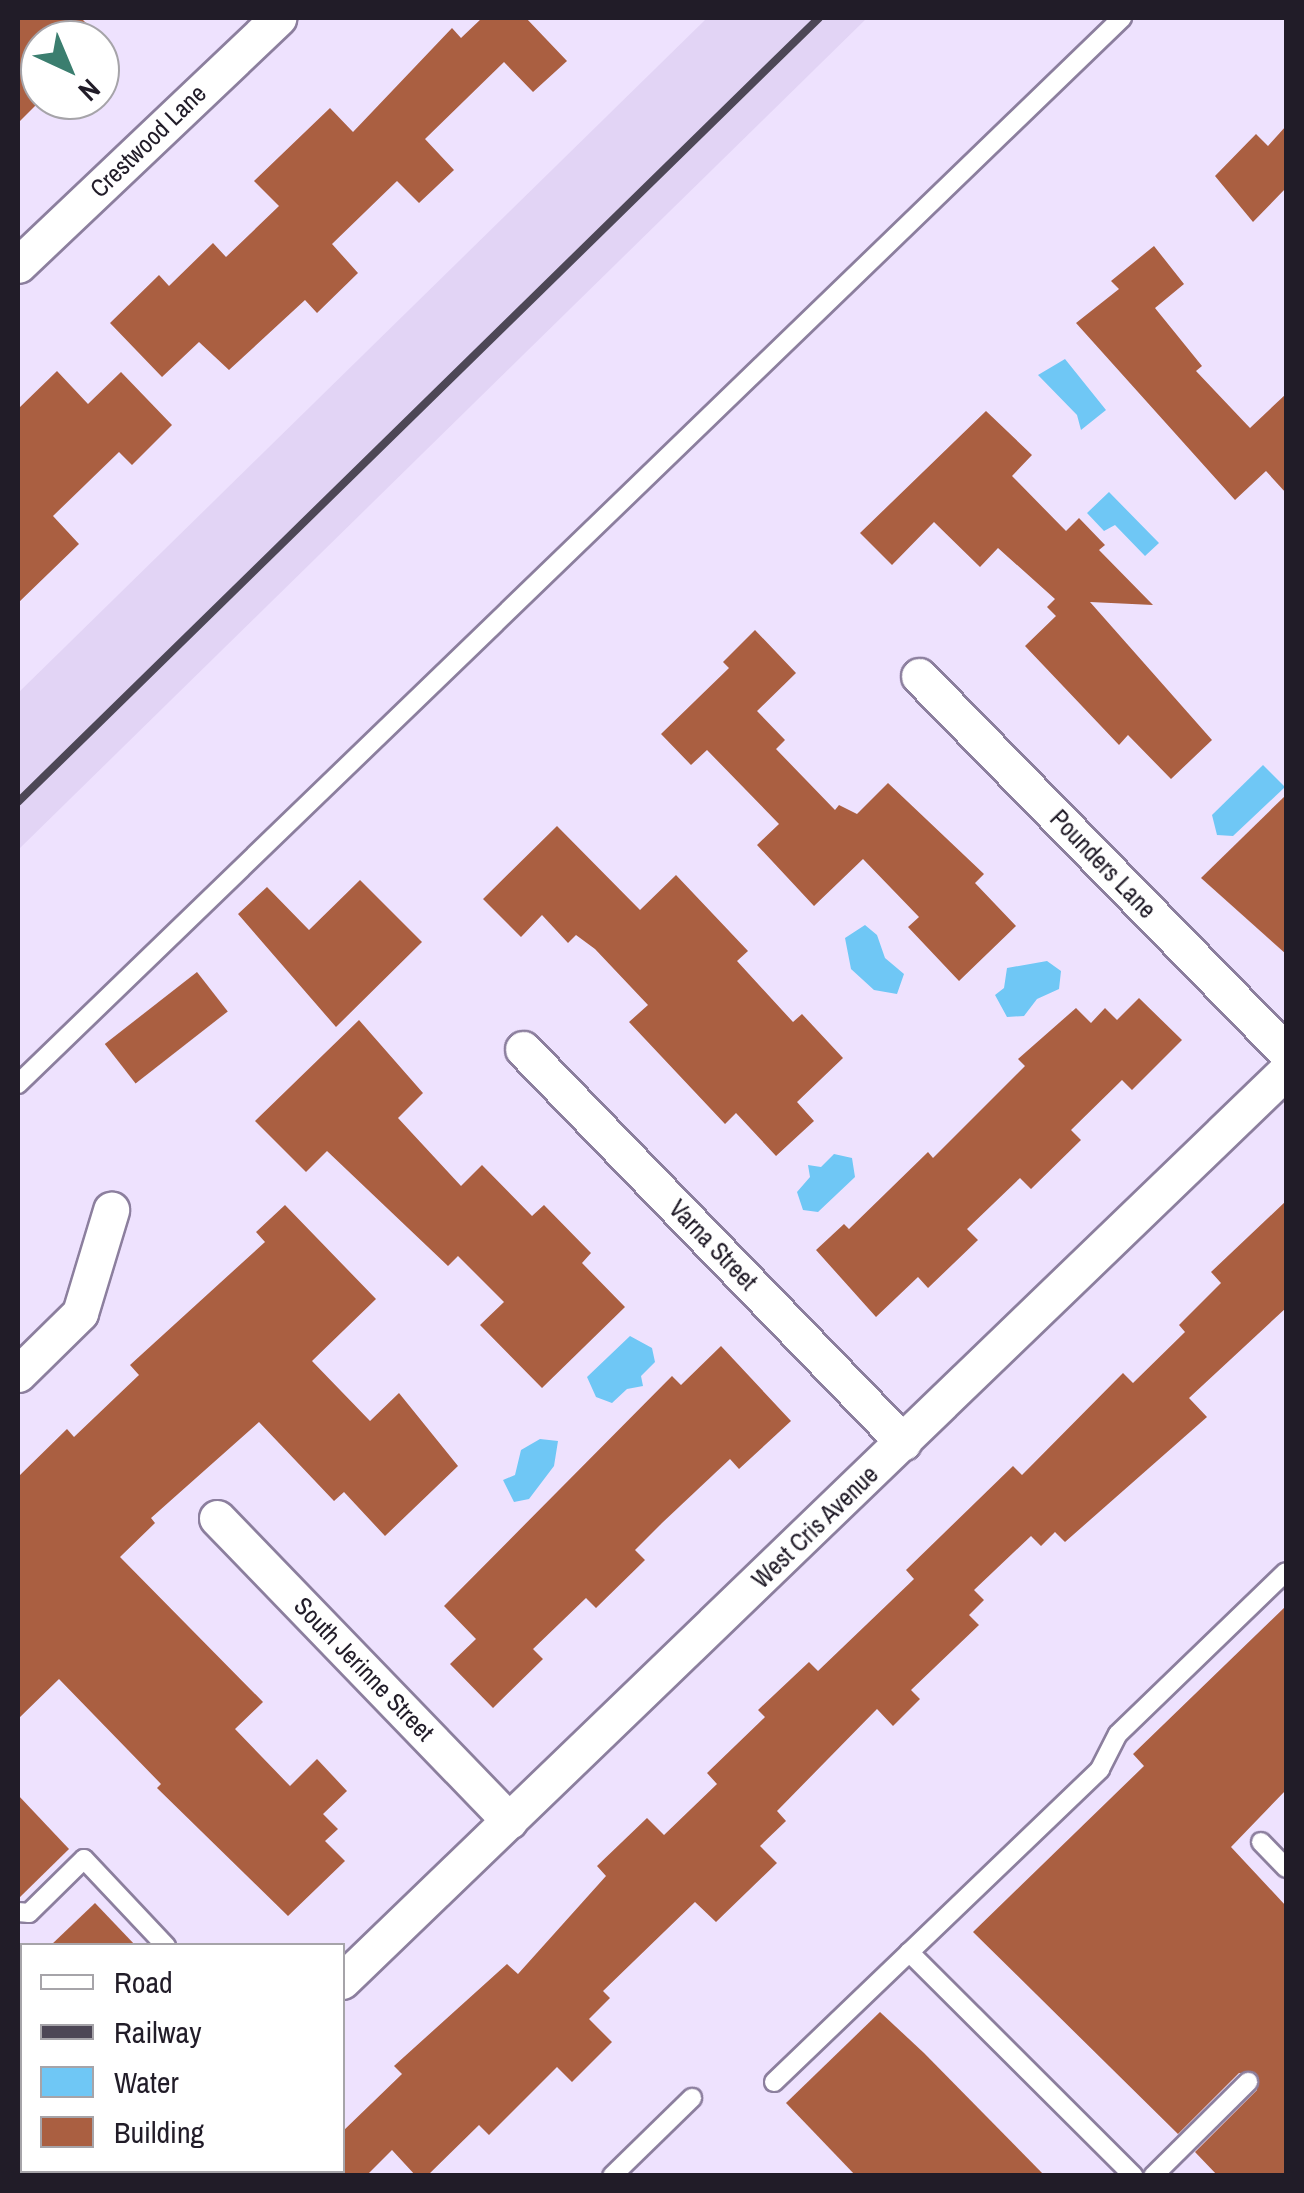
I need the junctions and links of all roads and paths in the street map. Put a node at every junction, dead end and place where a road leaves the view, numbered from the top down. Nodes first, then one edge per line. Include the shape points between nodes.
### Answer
1 (278, 18) edge
2 (1122, 18) edge
3 (18, 265) edge
4 (919, 676) dead end
5 (523, 1049) dead end
6 (1286, 1052) edge
7 (1286, 1071) edge
8 (18, 1084) edge
9 (111, 1210) dead end
10 (18, 1374) edge
11 (903, 1442) junction
12 (218, 1518) dead end
13 (1286, 1572) edge
14 (510, 1820) junction
15 (1261, 1842) dead end
16 (1286, 1868) edge
17 (23, 1913) edge
18 (163, 1943) edge
19 (910, 1952) junction
20 (345, 1979) edge
21 (774, 2082) dead end
22 (1248, 2082) dead end
23 (692, 2098) dead end
24 (612, 2176) edge
25 (1134, 2176) edge
26 (1153, 2176) edge

1 - 3 street, Crestwood Lane
2 - 8 lane
4 - 6 street, Pounders Lane
5 - 11 street, Varna Street
7 - 11 street, West Cris Avenue
9 - 10 street via 80,1313
11 - 14 street, West Cris Avenue
12 - 14 street, South Jerinne Street
13 - 19 lane via 1118,1734 1100,1770
14 - 20 street, West Cris Avenue
15 - 16 lane
17 - 18 lane via 84,1859
19 - 21 lane
19 - 25 lane
22 - 26 lane
23 - 24 lane

